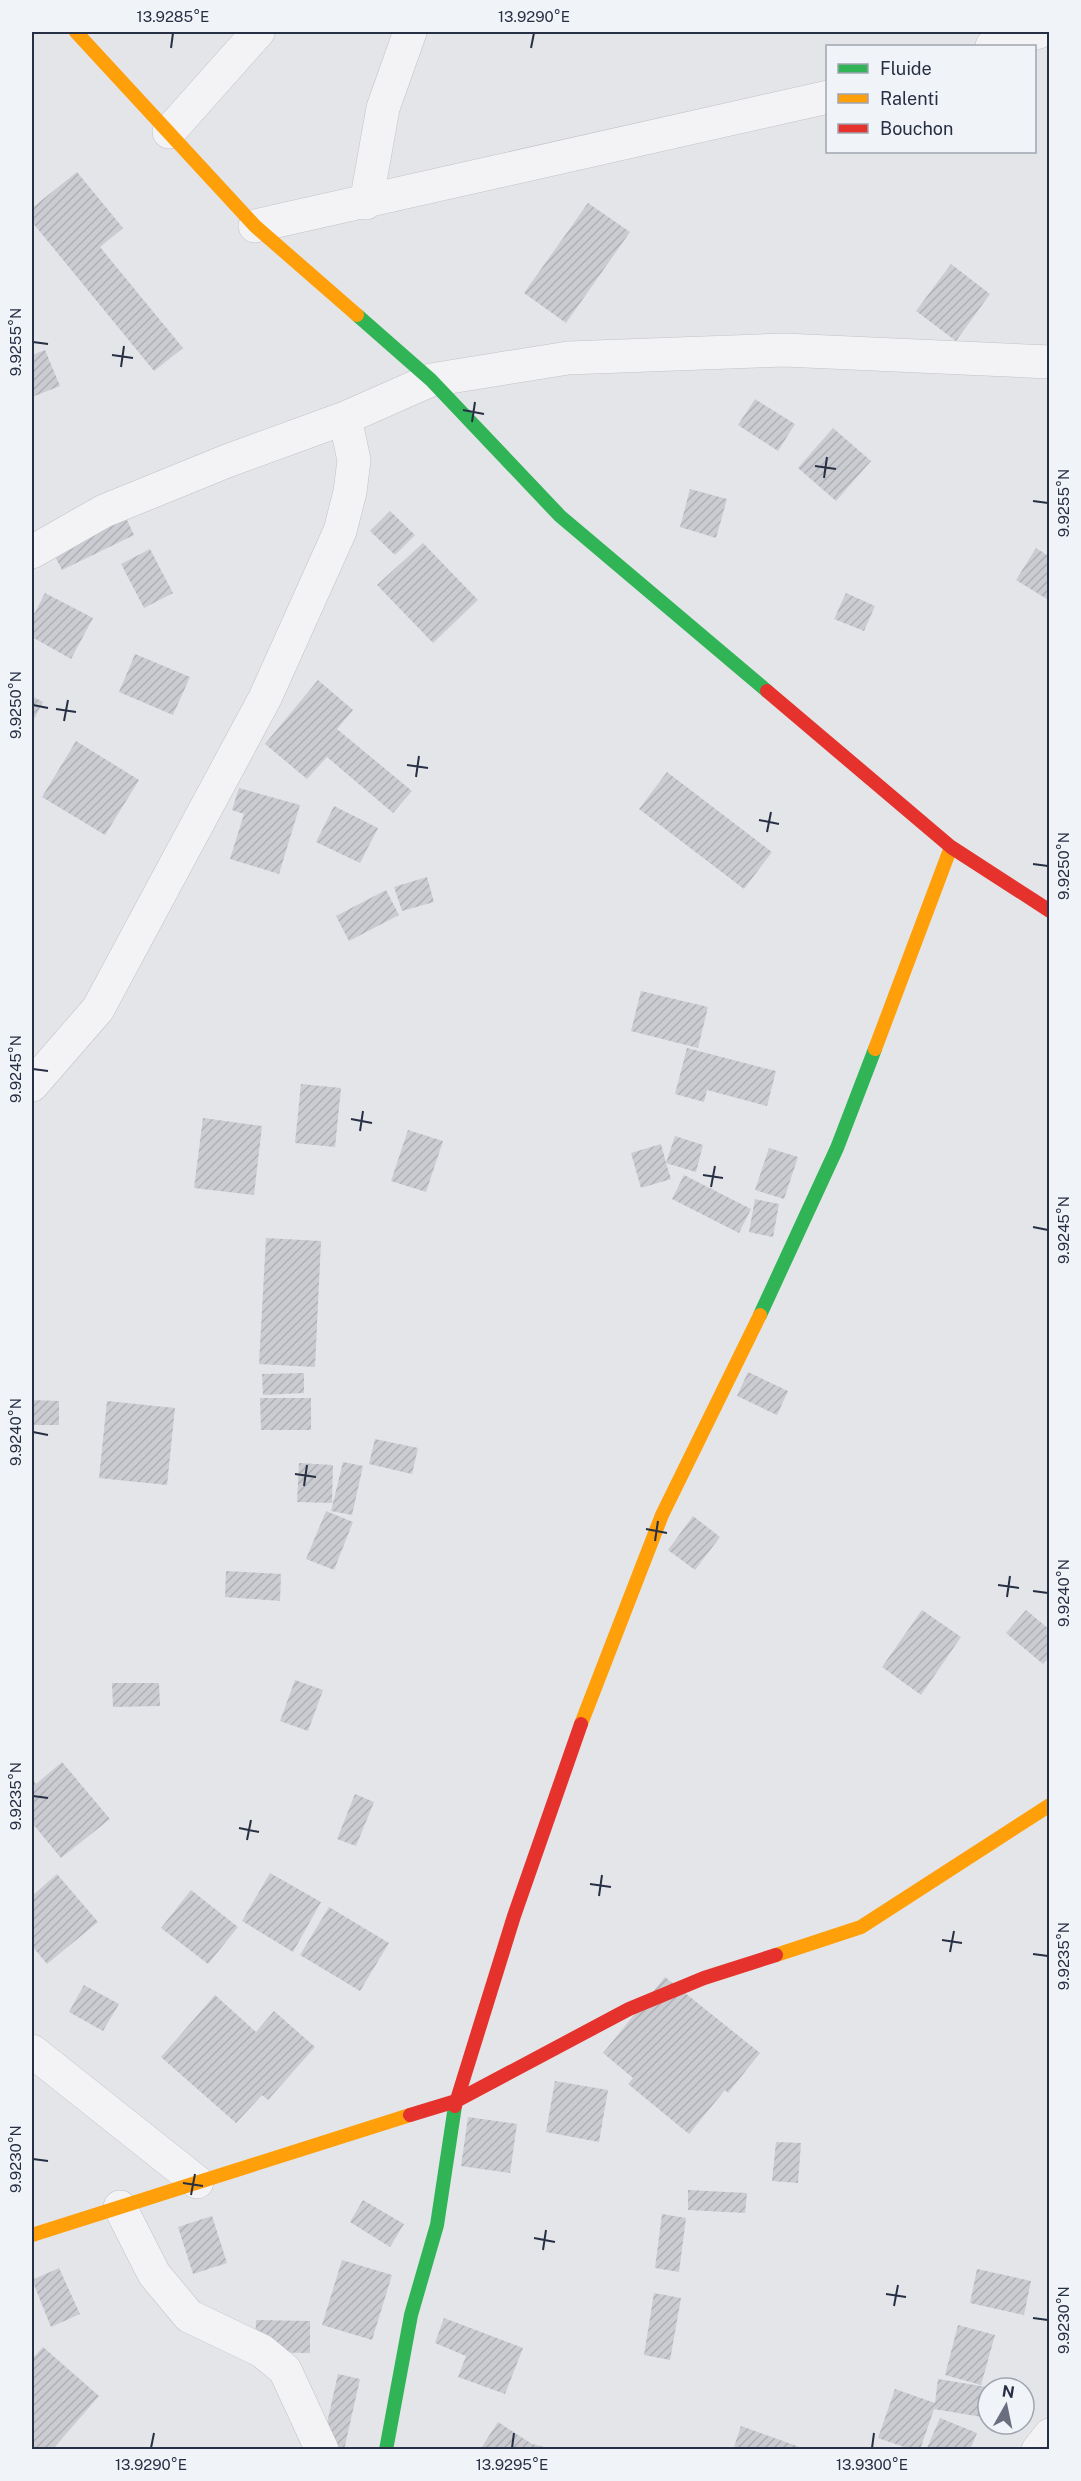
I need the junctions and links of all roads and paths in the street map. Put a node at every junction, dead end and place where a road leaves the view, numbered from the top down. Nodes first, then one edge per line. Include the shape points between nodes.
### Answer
1 (76, 32) edge
2 (258, 32) edge
3 (410, 32) edge
4 (1039, 32) edge
5 (995, 45) edge
6 (826, 97) edge
7 (169, 132) junction
8 (366, 203) junction
9 (255, 226) junction
10 (1050, 362) edge
11 (431, 380) junction
12 (345, 418) junction
13 (32, 552) edge
14 (951, 847) junction
15 (1050, 911) edge
16 (32, 1085) edge
17 (1050, 1805) edge
18 (32, 2051) edge
19 (456, 2101) junction
20 (197, 2182) junction
21 (120, 2207) junction
22 (32, 2235) edge
23 (1050, 2435) edge
24 (322, 2450) edge
25 (386, 2450) edge
26 (1038, 2450) edge

1 - 7 street
2 - 7 street
3 - 8 street via 383,108
4 - 5 street
6 - 8 street
7 - 9 street
8 - 9 street
9 - 11 street
10 - 11 street via 784,350 568,358
11 - 12 street
11 - 14 street via 560,516
12 - 13 street via 104,511
12 - 16 street via 354,460 340,531 265,698 98,1010
14 - 15 street
14 - 19 street via 837,1148 662,1515 568,1761
17 - 19 street via 861,1927 704,1978 629,2008
18 - 20 street
19 - 20 street
19 - 25 street via 437,2224 411,2315
20 - 21 street
21 - 22 street
21 - 24 street via 154,2274 189,2316 262,2351 285,2370
23 - 26 street

